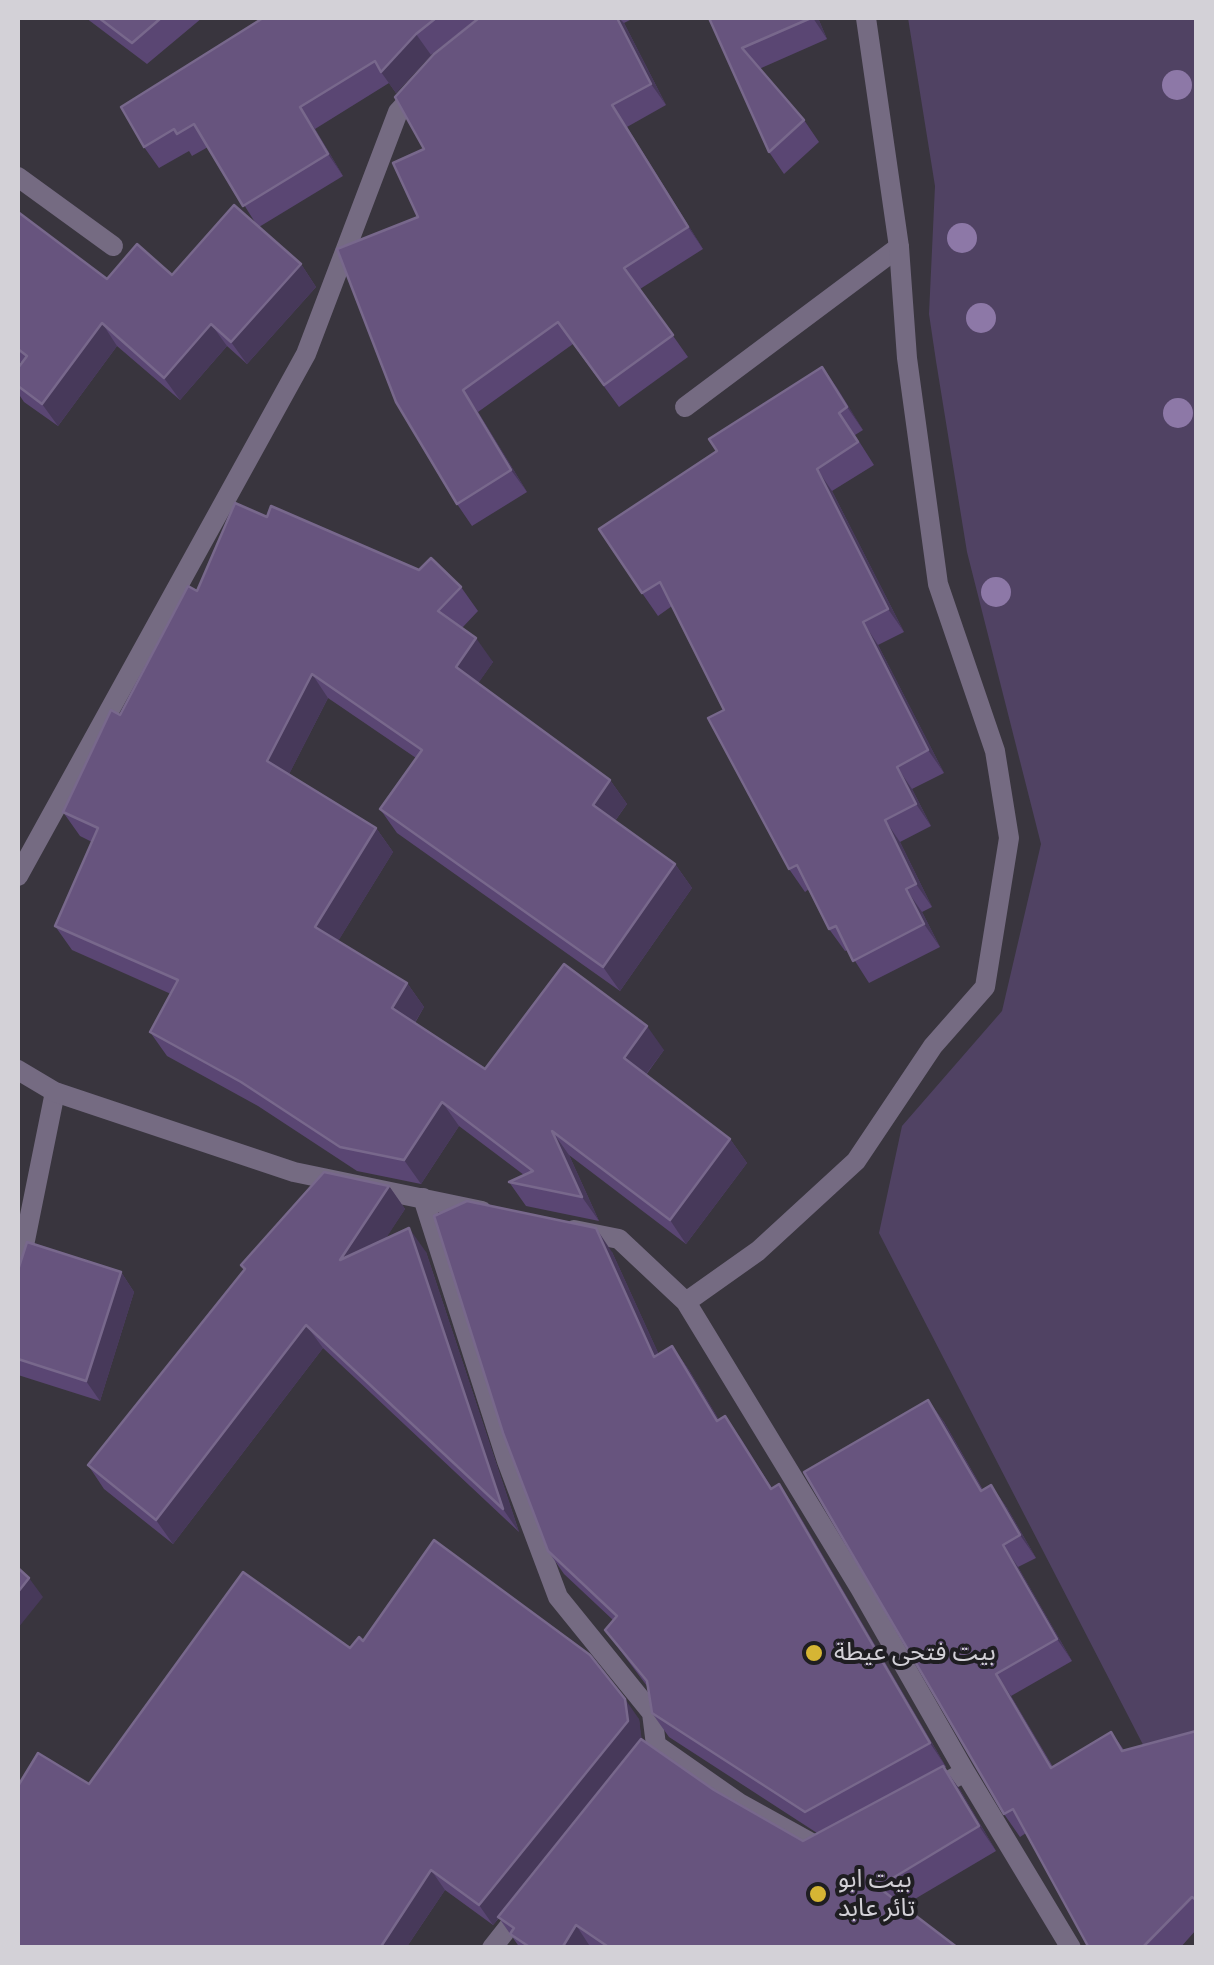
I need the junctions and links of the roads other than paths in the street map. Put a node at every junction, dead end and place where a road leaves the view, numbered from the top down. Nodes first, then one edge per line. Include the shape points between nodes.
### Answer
1 (866, 18) edge
2 (440, 66) edge
3 (18, 177) edge
4 (113, 246) dead end
5 (900, 247) junction
6 (684, 407) dead end
7 (18, 876) edge
8 (18, 1070) edge
9 (55, 1092) junction
10 (423, 1198) junction
11 (501, 1215) edge
12 (560, 1227) edge
13 (18, 1275) edge
14 (686, 1302) junction
15 (965, 1772) junction
16 (901, 1807) edge
17 (837, 1843) edge
18 (539, 1890) edge
19 (492, 1948) edge
20 (1071, 1948) edge

1 - 5 street
2 - 7 street via 398,112 306,354
3 - 4 street
5 - 6 street
5 - 14 street via 938,584 995,751 1009,838 985,988 933,1046 856,1161 758,1251
8 - 9 street
9 - 10 street via 294,1172
9 - 13 street
10 - 11 street
10 - 17 street via 507,1462 558,1597 652,1712 650,1752 821,1852
12 - 14 street via 618,1240
14 - 15 street
15 - 16 street
15 - 20 street
18 - 19 street

